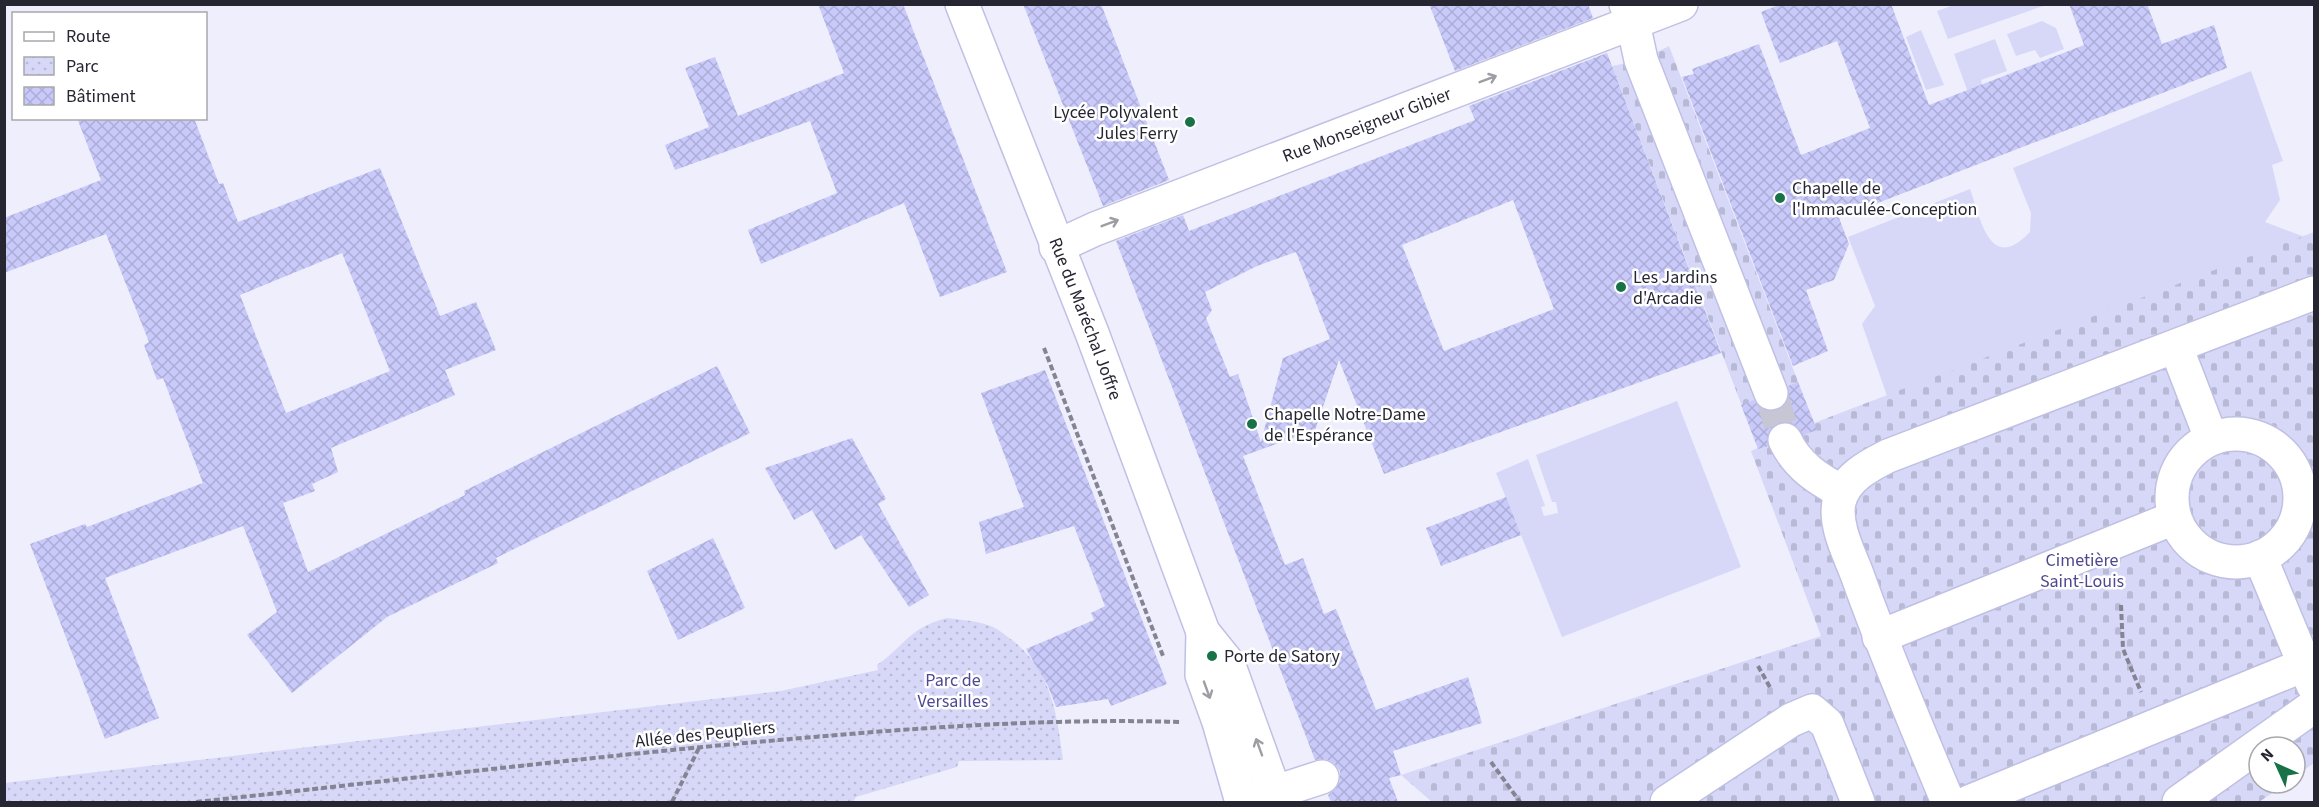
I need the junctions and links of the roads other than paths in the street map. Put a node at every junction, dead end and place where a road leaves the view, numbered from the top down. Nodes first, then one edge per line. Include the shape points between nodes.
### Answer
1 (962, 4) edge
2 (1681, 4) edge
3 (1630, 14) edge
4 (1056, 247) junction
5 (2314, 292) edge
6 (2176, 347) junction
7 (1771, 393) tunnel mouth
8 (2211, 438) junction
9 (1785, 440) tunnel mouth
10 (2304, 467) edge
11 (1842, 492) junction
12 (2174, 518) junction
13 (2260, 557) junction
14 (1879, 637) junction
15 (2309, 677) edge
16 (2314, 706) edge
17 (1322, 777) dead end
18 (1260, 800) edge
19 (1667, 802) edge
20 (1858, 802) edge
21 (1948, 802) edge
22 (1969, 802) edge
23 (2179, 802) edge

1 - 4 main road, Rue du Maréchal Joffre
2 - 3 main road, Rue Monseigneur Gibier
4 -> 3 main road, Rue Monseigneur Gibier
3 - 7 main road via 1641,60
4 - 18 main road, Rue du Maréchal Joffre via 1203,632 1228,663
5 - 6 main road
6 - 8 main road
6 - 11 main road via 1888,456 1867,467
8 - 10 main road via 2249,435 2268,442
8 - 12 main road via 2192,452 2178,471 2171,494
9 - 11 main road via 1805,468
10 - 13 main road via 2291,530 2278,546
11 - 14 main road via 1838,514 1842,532
12 - 13 main road via 2199,551 2218,560 2240,562
12 - 14 main road
13 - 15 main road
14 - 21 main road
15 - 22 main road via 2156,726
16 - 23 main road
17 - 18 main road
19 - 20 main road via 1791,720 1812,711 1827,724

